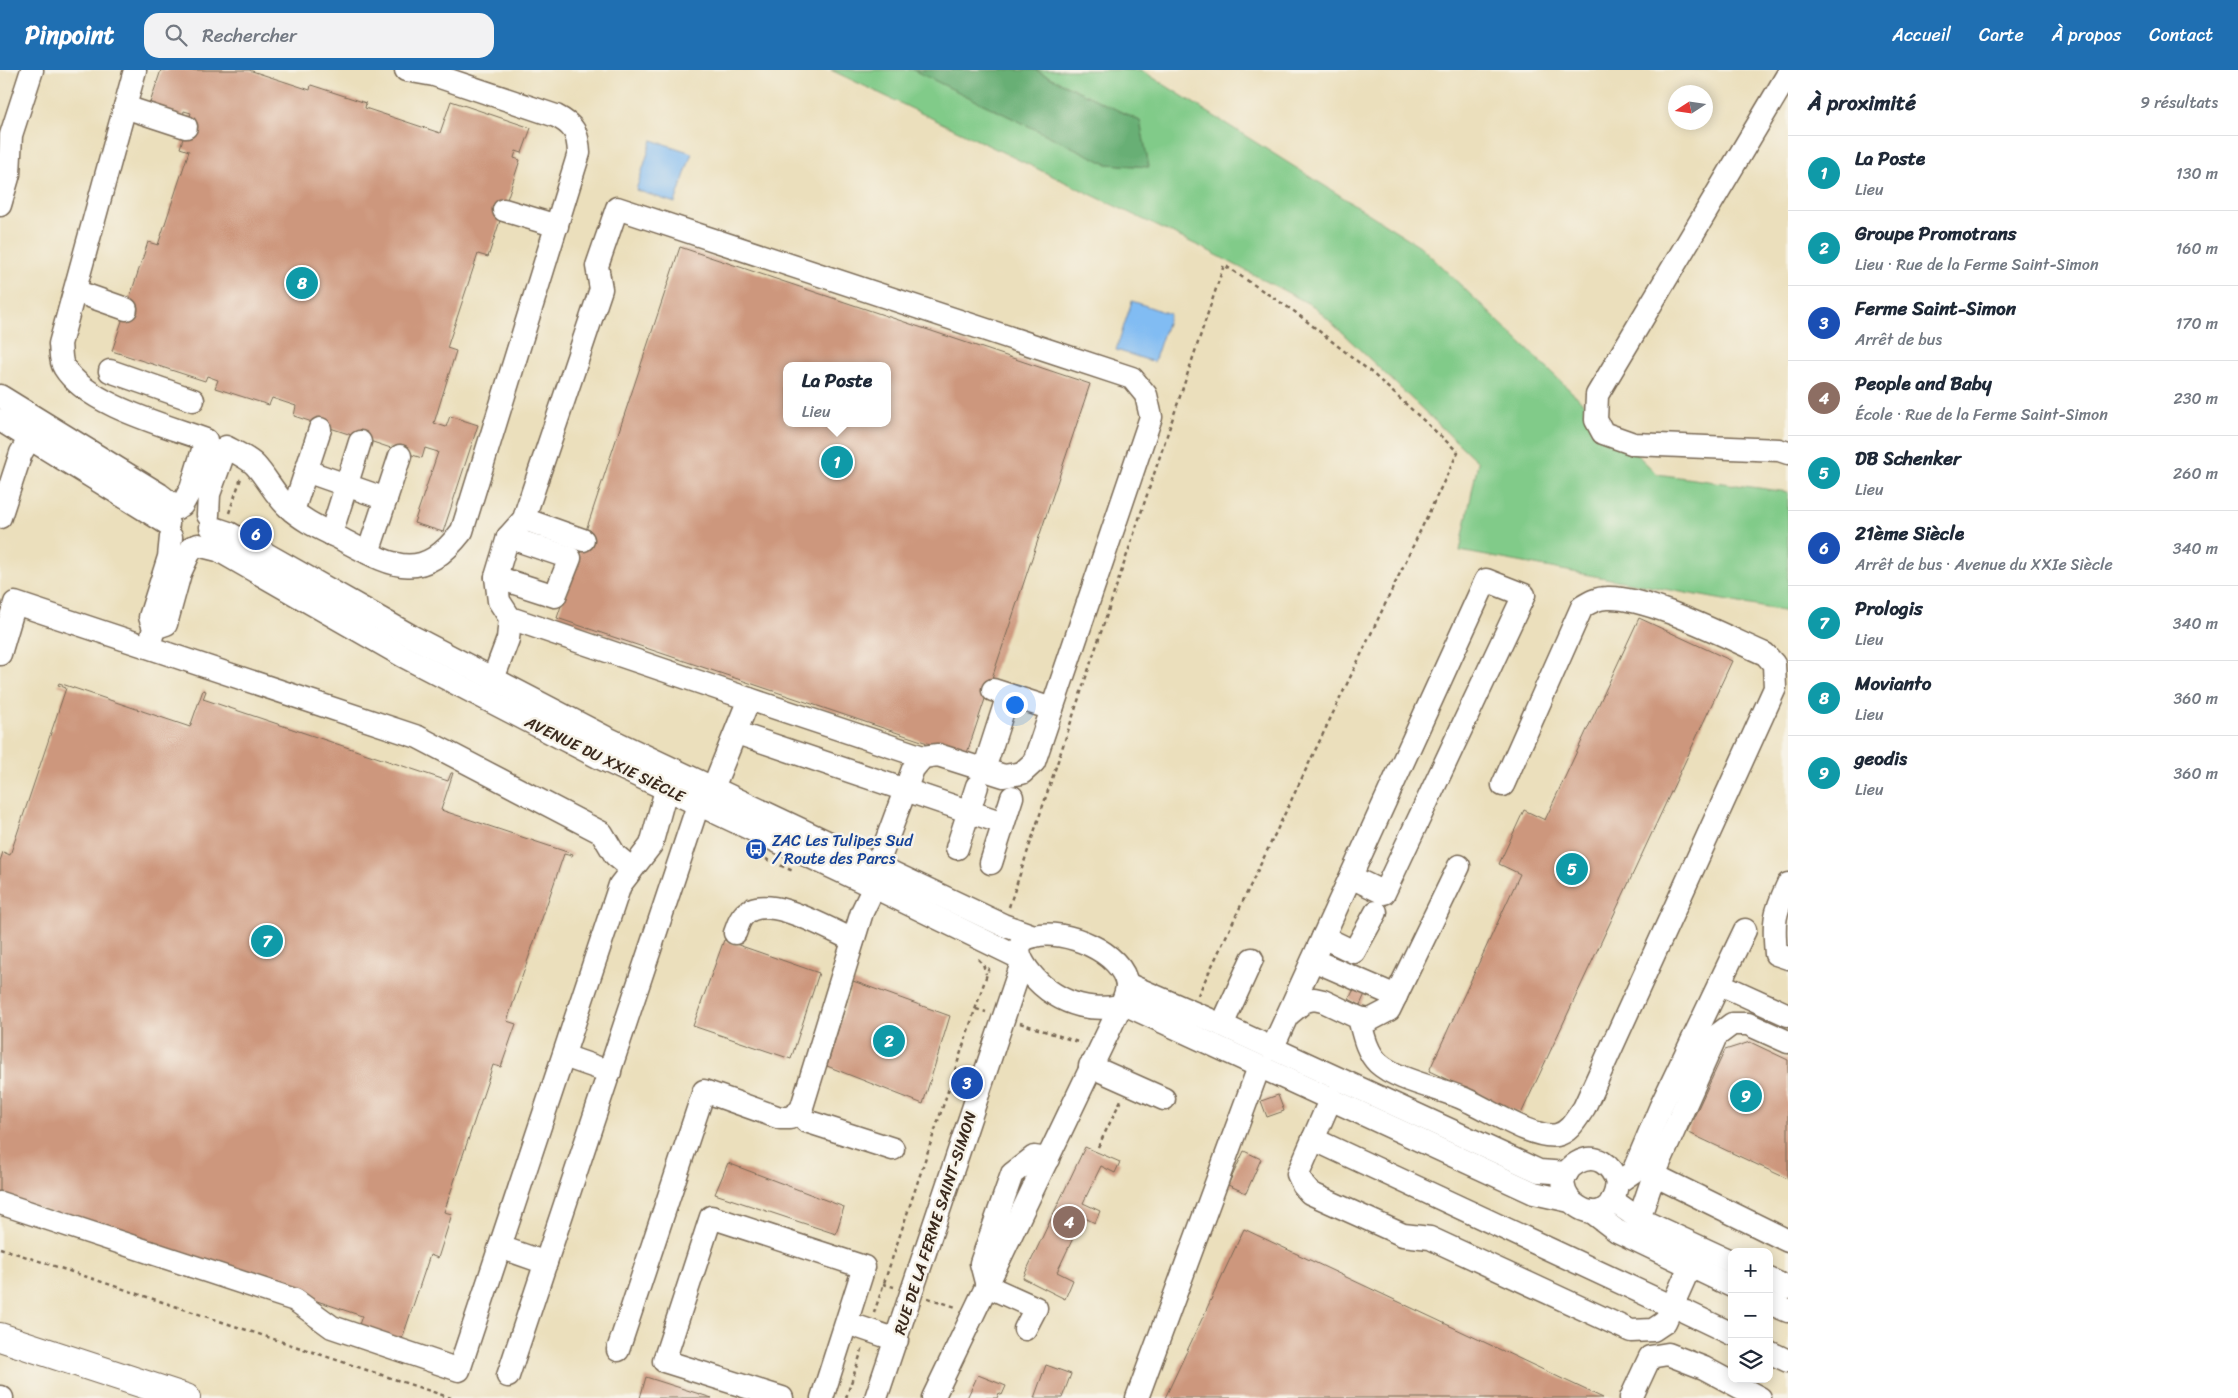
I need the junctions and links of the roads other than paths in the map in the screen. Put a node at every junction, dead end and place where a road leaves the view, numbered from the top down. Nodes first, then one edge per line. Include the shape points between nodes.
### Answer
1 (32, 70) edge
2 (135, 70) edge
3 (406, 70) edge
4 (1788, 74) edge
5 (126, 107) junction
6 (186, 127) dead end
7 (5, 142) edge
8 (0, 205) edge
9 (504, 210) dead end
10 (557, 226) junction
11 (75, 291) junction
12 (126, 309) dead end
13 (110, 371) dead end
14 (0, 396) edge
15 (0, 420) edge
16 (165, 425) junction
17 (320, 429) dead end
18 (30, 438) junction
19 (360, 442) dead end
20 (216, 443) junction
21 (1788, 453) edge
22 (400, 456) dead end
23 (306, 471) junction
24 (346, 485) junction
25 (386, 499) junction
26 (293, 511) junction
27 (0, 517) edge
28 (174, 518) junction
29 (524, 519) junction
30 (208, 530) junction
31 (330, 534) junction
32 (508, 537) junction
33 (583, 540) dead end
34 (368, 553) junction
35 (496, 577) junction
36 (510, 618) junction
37 (152, 638) junction
38 (0, 654) edge
39 (493, 679) junction
40 (749, 699) junction
41 (1052, 709) junction
42 (737, 733) junction
43 (923, 757) junction
44 (988, 757) dead end
45 (716, 781) junction
46 (1502, 785) dead end
47 (976, 786) dead end
48 (906, 789) junction
49 (666, 790) junction
50 (1012, 797) dead end
51 (698, 805) junction
52 (968, 812) junction
53 (1003, 823) junction
54 (957, 848) dead end
55 (991, 863) dead end
56 (1460, 866) dead end
57 (632, 869) junction
58 (876, 877) junction
59 (1351, 877) junction
60 (1788, 884) edge
61 (1376, 912) dead end
62 (1745, 930) dead end
63 (735, 933) dead end
64 (1034, 936) junction
65 (1323, 937) junction
66 (853, 940) junction
67 (1788, 958) edge
68 (1252, 959) dead end
69 (1313, 960) junction
70 (1021, 961) junction
71 (1720, 984) junction
72 (1396, 996) junction
73 (1122, 998) junction
74 (1788, 1015) edge
75 (1288, 1016) junction
76 (1359, 1018) junction
77 (1222, 1025) junction
78 (1788, 1042) edge
79 (1272, 1048) junction
80 (564, 1056) junction
81 (1094, 1057) junction
82 (1259, 1067) junction
83 (610, 1072) junction
84 (1331, 1098) junction
85 (1164, 1099) dead end
86 (801, 1110) junction
87 (1313, 1140) junction
88 (893, 1149) dead end
89 (1567, 1173) junction
90 (1654, 1175) junction
91 (1613, 1183) junction
92 (1570, 1201) junction
93 (0, 1203) edge
94 (1592, 1212) junction
95 (1638, 1219) junction
96 (1788, 1241) edge
97 (500, 1247) junction
98 (1728, 1260) edge
99 (546, 1263) junction
100 (1690, 1266) junction
101 (1773, 1281) edge
102 (1728, 1284) edge
103 (987, 1286) junction
104 (1788, 1288) edge
105 (1773, 1305) edge
106 (1679, 1309) junction
107 (1788, 1311) edge
108 (847, 1323) junction
109 (1025, 1329) dead end
110 (1728, 1332) edge
111 (0, 1337) edge
112 (897, 1340) junction
113 (618, 1350) dead end
114 (1773, 1354) edge
115 (0, 1355) edge
116 (1788, 1361) edge
117 (508, 1376) dead end
118 (129, 1398) edge
119 (186, 1398) edge
120 (782, 1398) edge
121 (822, 1398) edge
122 (876, 1398) edge
123 (933, 1398) edge
124 (1138, 1398) edge
125 (1631, 1398) edge
126 (1760, 1398) edge

1 - 7 street
2 - 5 street
3 - 10 street via 434,75 556,116 570,124 578,137 579,153
4 - 21 street via 1597,395 1596,420 1603,433 1634,444
5 - 6 street
5 - 11 street
7 - 8 street via 9,174
9 - 10 street
10 - 34 street via 462,531 448,549 428,562 407,566 385,562
11 - 12 street
11 - 16 street via 60,344 63,365 75,381 100,400
13 - 16 street via 184,398
14 - 28 street via 159,494
15 - 18 street
16 - 20 street
17 - 23 street
18 - 27 street via 21,453
18 - 28 street
19 - 24 street
20 - 26 street via 254,464
20 - 28 street
20 - 30 street
22 - 25 street
23 - 24 street
23 - 26 street
24 - 25 street
24 - 31 street
25 - 34 street
26 - 31 street
28 - 30 street via 194,504
28 - 30 street via 180,545
28 - 37 street via 169,557 150,618
29 - 32 street
29 - 33 street
29 - 41 street via 601,289 597,266 617,208 1132,378 1146,395 1150,417
30 - 37 street via 180,573 166,624
30 - 39 street, AVENUE DU XXIE SIÈCLE via 229,533
30 - 49 street, AVENUE DU XXIE SIÈCLE via 218,550 403,656
31 - 34 street
32 - 35 street
32 - 35 street via 570,558 555,596
35 - 36 street via 499,601
36 - 39 street via 508,639
36 - 40 street
37 - 38 street via 15,603
37 - 57 street via 418,736 602,833 615,855
39 - 45 street, AVENUE DU XXIE SIÈCLE via 649,758
40 - 42 street
40 - 43 street
41 - 43 street via 1034,762 1022,773 1004,776 938,755
41 - 44 street via 1001,692
42 - 45 street
42 - 48 street
43 - 48 street via 913,769
45 - 58 street, AVENUE DU XXIE SIÈCLE
46 - 76 street via 1582,607 1593,600 1628,599 1657,608 1765,654 1774,664 1775,688 1584,1108 1569,1129 1557,1135 1537,1133 1462,1098 1394,1073 1378,1063 1368,1048
47 - 52 street
48 - 52 street
48 - 58 street
49 - 51 street, AVENUE DU XXIE SIÈCLE
49 - 57 street via 651,845
50 - 53 street
51 - 58 street, AVENUE DU XXIE SIÈCLE
51 - 83 street
52 - 53 street
52 - 54 street
53 - 55 street
56 - 72 street
57 - 80 street via 620,885
58 - 64 street, AVENUE DU XXIE SIÈCLE
58 - 66 street
58 - 70 street, AVENUE DU XXIE SIÈCLE
59 - 59 street via 1486,580 1524,595 1384,893
59 - 65 street
60 - 67 street via 1776,910 1774,927 1776,954
61 - 65 street via 1354,952
62 - 71 street
63 - 66 street via 743,915 762,906 778,907
64 - 70 street, RUE DE LA FERME SAINT-SIMON via 1024,941 1020,950
64 - 73 street, AVENUE DU XXIE SIÈCLE via 1073,938 1114,960 1124,974
65 - 69 street
66 - 86 street
68 - 77 street
69 - 72 street
69 - 75 street
70 - 73 street via 1039,983 1061,999 1079,1006 1101,1009
70 - 112 street, RUE DE LA FERME SAINT-SIMON
71 - 74 street
71 - 91 street via 1633,1172
72 - 76 street via 1383,1015 1370,1020
73 - 77 street via 1190,1011
73 - 81 street
73 - 82 street
75 - 76 street via 1305,1001 1314,1000
75 - 79 street
77 - 79 street
78 - 90 street via 1748,1024 1732,1024 1716,1036
79 - 89 street via 1539,1172
80 - 83 street
80 - 97 street
81 - 85 street via 1129,1083
81 - 103 street
82 - 84 street
82 - 124 street
83 - 99 street
84 - 87 street
84 - 92 street via 1534,1193
86 - 88 street via 806,1121
86 - 113 street via 790,1118 780,1118 704,1091
87 - 106 street
87 - 106 street via 1298,1174 1310,1193 1403,1235 1430,1238 1631,1331 1653,1330
89 - 91 street via 1576,1163 1597,1159
89 - 92 street via 1564,1188
90 - 95 street
90 - 96 street
91 - 94 street via 1602,1210
91 - 95 street
92 - 94 street via 1581,1210
93 - 97 street via 295,1300 332,1328 460,1370
94 - 100 street via 1617,1231
95 - 98 street
97 - 99 street
99 - 117 street
100 - 102 street
100 - 106 street
101 - 104 street
103 - 109 street via 1036,1308
103 - 123 street
105 - 107 street
106 - 110 street
108 - 112 street
108 - 120 street via 864,1267 711,1217 664,1361
108 - 121 street
111 - 119 main road
112 - 122 street, RUE DE LA FERME SAINT-SIMON
114 - 116 street
115 - 118 main road
125 - 126 street via 1650,1357 1668,1354 1704,1368

